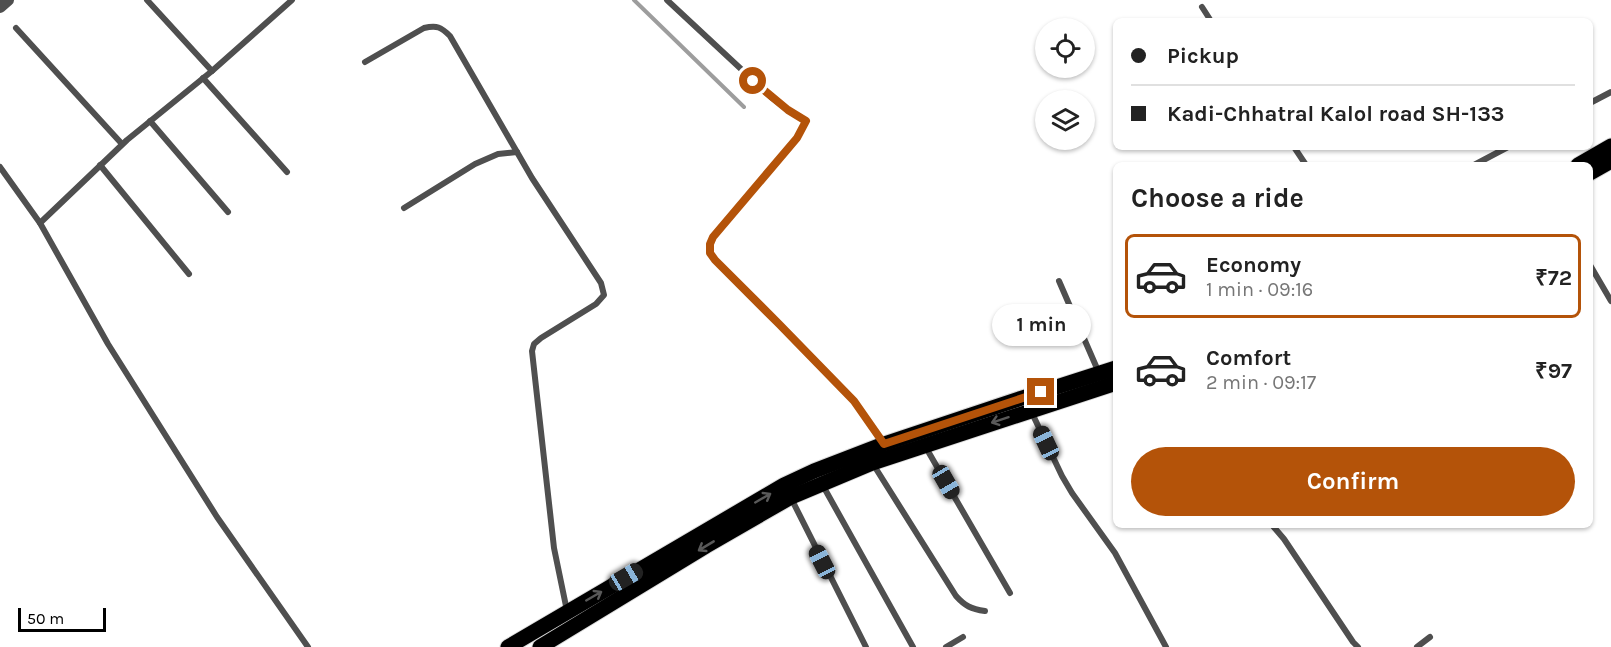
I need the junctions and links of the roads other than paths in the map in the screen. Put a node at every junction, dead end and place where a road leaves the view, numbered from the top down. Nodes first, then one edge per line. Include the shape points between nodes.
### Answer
1 (8, 0) edge
2 (147, 0) edge
3 (292, 0) edge
4 (667, 0) edge
5 (0, 7) edge
6 (1202, 7) dead end
7 (1209, 18) edge
8 (16, 28) dead end
9 (365, 62) dead end
10 (212, 71) junction
11 (204, 78) junction
12 (1611, 92) edge
13 (1593, 101) edge
14 (150, 121) junction
15 (122, 144) junction
16 (1611, 146) edge
17 (1502, 150) edge
18 (517, 152) junction
19 (1611, 160) edge
20 (1480, 162) edge
21 (1583, 162) edge
22 (100, 165) junction
23 (0, 167) edge
24 (1593, 171) edge
25 (286, 172) dead end
26 (404, 208) dead end
27 (228, 212) dead end
28 (40, 223) junction
29 (1593, 270) edge
30 (189, 274) dead end
31 (1059, 281) dead end
32 (1611, 301) edge
33 (1113, 369) edge
34 (1099, 374) junction
35 (1113, 384) edge
36 (1031, 410) junction
37 (884, 444) junction
38 (924, 445) junction
39 (868, 457) junction
40 (822, 483) junction
41 (791, 497) junction
42 (1275, 528) edge
43 (1010, 593) dead end
44 (567, 611) junction
45 (985, 611) dead end
46 (963, 637) dead end
47 (1430, 637) dead end
48 (308, 647) edge
49 (508, 647) edge
50 (540, 647) edge
51 (866, 647) edge
52 (913, 647) edge
53 (946, 647) edge
54 (1166, 647) edge
55 (1358, 647) edge
56 (1417, 647) edge

1 - 5 street
2 - 10 lane
3 - 10 lane
4 - 37 lane via 771,97 806,121 797,138 713,237 710,253 854,401
6 - 7 lane
8 - 15 lane
9 - 18 lane via 424,27 442,28
10 - 11 lane
11 - 14 lane
11 - 25 lane
12 - 13 lane
14 - 15 lane
14 - 27 lane
15 - 22 lane
16 - 21 main road
17 - 20 lane
18 - 26 lane via 481,161
18 - 44 lane via 601,283 604,295 541,338 532,351 554,548
19 - 24 main road
22 - 28 lane
22 - 30 lane
23 - 28 lane
28 - 48 lane via 108,344 217,517
29 - 32 lane
31 - 34 lane
33 - 34 main road
34 - 37 main road
35 - 36 main road
36 -> 38 main road
36 - 54 lane via 1072,494 1115,552
37 - 39 main road
38 - 39 main road
38 - 43 lane
39 - 40 main road
44 -> 39 main road via 784,485 814,471
39 - 45 lane via 956,596 964,605
40 - 41 main road
40 - 52 lane
41 -> 50 main road
41 - 51 lane
42 - 55 lane
44 - 49 main road
46 - 53 lane
47 - 56 lane

